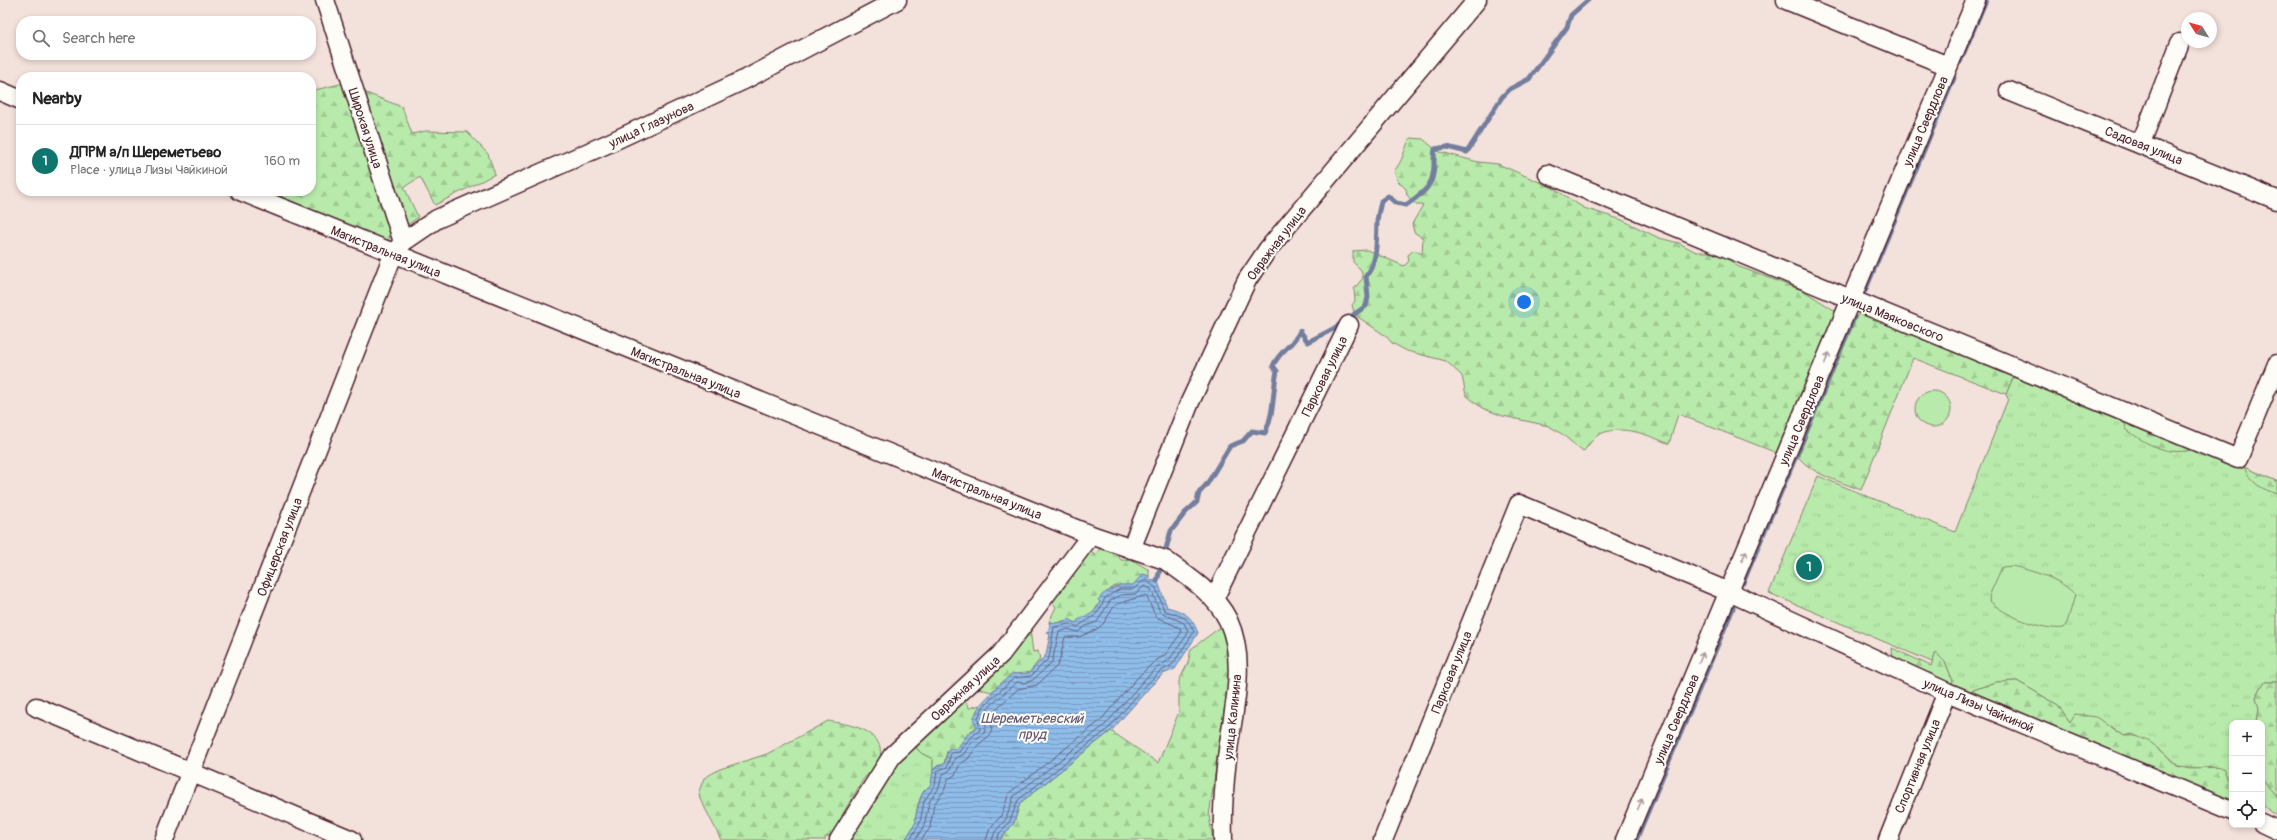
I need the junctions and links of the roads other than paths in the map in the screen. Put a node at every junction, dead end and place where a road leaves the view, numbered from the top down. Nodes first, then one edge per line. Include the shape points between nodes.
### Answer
1 (325, 0) edge
2 (898, 0) edge
3 (1477, 0) edge
4 (1786, 0) edge
5 (1976, 0) edge
6 (2180, 43) dead end
7 (1948, 66) junction
8 (0, 91) edge
9 (2010, 91) dead end
10 (16, 98) edge
11 (2141, 143) junction
12 (1548, 174) dead end
13 (254, 196) edge
14 (2277, 200) edge
15 (398, 248) junction
16 (1851, 300) junction
17 (1349, 325) dead end
18 (2277, 364) edge
19 (1519, 504) joint
20 (1091, 535) junction
21 (1132, 550) junction
22 (1729, 592) junction
23 (1214, 599) junction
24 (1947, 692) junction
25 (36, 707) dead end
26 (191, 771) junction
27 (2229, 810) edge
28 (2265, 825) edge
29 (2277, 830) edge
30 (164, 840) edge
31 (352, 840) edge
32 (839, 840) edge
33 (1223, 840) edge
34 (1383, 840) edge
35 (1626, 840) edge
36 (1888, 840) edge

1 - 15 street, Широкая улица
2 - 15 street, улица Глазунова via 746,80 437,219
3 - 21 street, Овражная улица via 1268,249 1247,280 1190,402
4 - 7 street
5 - 7 street, улица Свердлова
6 - 11 street
7 - 16 street, улица Свердлова
8 - 10 street
9 - 11 street, Садовая улица
11 - 14 street, Садовая улица
12 - 16 street, улица Маяковского
13 - 15 street, Магистральная улица
15 - 20 street, Магистральная улица
15 - 26 street, Офицерская улица
16 - 18 street, улица Маяковского via 2238,459
22 -> 16 street, улица Свердлова
17 - 23 street, Парковая улица
19 - 22 street, улица Лизы Чайкиной
19 - 34 street, Парковая улица
20 - 21 street, Магистральная улица
20 - 32 street, Овражная улица via 1001,654 892,756
21 - 23 street, улица Калинина via 1165,560
22 - 24 street, улица Лизы Чайкиной
35 -> 22 street, улица Свердлова
23 - 33 street, улица Калинина via 1228,621 1237,652 1237,696 1224,789
24 - 27 street, улица Лизы Чайкиной
24 - 36 street, Спортивная улица
25 - 26 street
26 - 30 street, Офицерская улица
26 - 31 street
28 - 29 street

